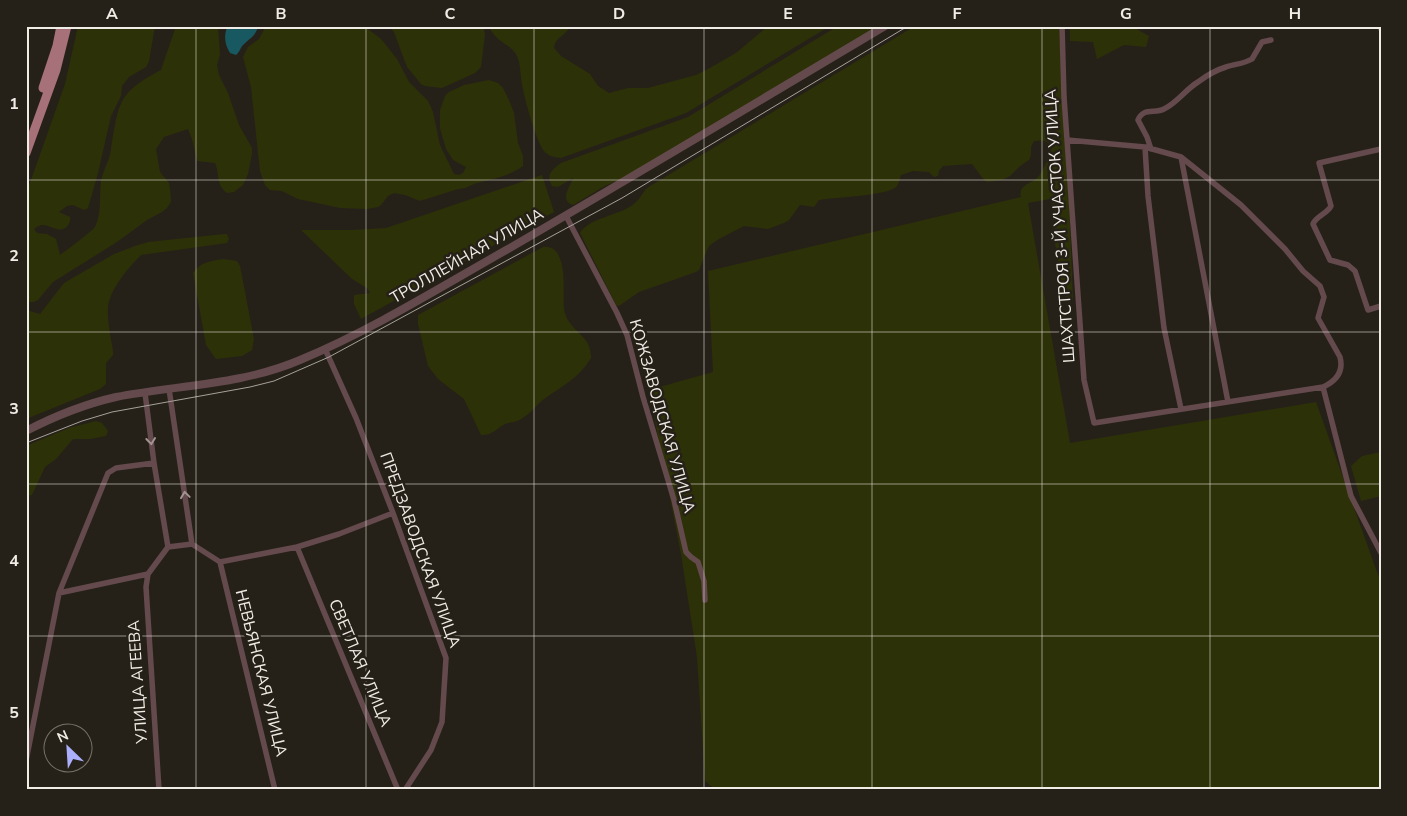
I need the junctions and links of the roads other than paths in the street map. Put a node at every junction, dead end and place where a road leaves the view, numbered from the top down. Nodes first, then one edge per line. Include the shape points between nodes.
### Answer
1 (61, 26) edge
2 (67, 26) edge
3 (885, 26) edge
4 (1062, 26) edge
5 (1271, 40) dead end
6 (26, 136) edge
7 (1067, 140) junction
8 (1148, 148) junction
9 (1381, 150) edge
10 (26, 154) edge
11 (1181, 157) junction
12 (566, 216) junction
13 (1381, 306) edge
14 (325, 349) junction
15 (1323, 386) junction
16 (169, 389) junction
17 (145, 393) junction
18 (1228, 402) junction
19 (1181, 409) junction
20 (27, 430) edge
21 (154, 463) junction
22 (393, 513) junction
23 (192, 544) junction
24 (168, 547) junction
25 (297, 547) junction
26 (1381, 553) edge
27 (220, 562) junction
28 (148, 574) junction
29 (59, 594) junction
30 (705, 600) dead end
31 (26, 761) edge
32 (159, 790) edge
33 (275, 790) edge
34 (398, 790) edge
35 (405, 790) edge

1 - 6 main road
2 - 10 main road via 56,70
3 - 12 street, ТРОЛЛЕЙНАЯ УЛИЦА
4 - 7 street, ШАХТСТРОЯ 3-Й УЧАСТОК УЛИЦА
5 - 8 street via 1262,42 1252,60 1212,73 1168,107 1141,115 1138,120 1148,137
7 - 8 street
7 - 19 street, ШАХТСТРОЯ 3-Й УЧАСТОК УЛИЦА via 1084,380 1094,423
8 - 11 street
8 - 19 street via 1148,196 1164,328
9 - 13 street via 1319,163 1331,206 1313,224 1330,260 1348,265 1355,271 1368,310
11 - 15 street via 1241,205 1320,286 1324,297 1318,318 1342,364 1337,378
11 - 18 street
12 - 14 street, ТРОЛЛЕЙНАЯ УЛИЦА
12 - 30 street, КОЖЗАВОДСКАЯ УЛИЦА via 624,328 686,552 698,562
14 - 16 street, ТРОЛЛЕЙНАЯ УЛИЦА via 256,375
14 - 22 street, ПРЕДЗАВОДСКАЯ УЛИЦА
15 - 18 street
15 - 26 street via 1351,496
16 - 17 street, ТРОЛЛЕЙНАЯ УЛИЦА
23 -> 16 street
17 - 20 street, ТРОЛЛЕЙНАЯ УЛИЦА via 87,405
17 -> 21 street
18 - 19 street
21 - 24 street
21 - 29 street via 116,468 108,473
22 - 25 street
22 - 35 street, ПРЕДЗАВОДСКАЯ УЛИЦА via 446,658 442,722 431,750
23 - 24 street
23 - 27 street
24 - 28 street
25 - 27 street
25 - 34 street, СВЕТЛАЯ УЛИЦА
27 - 33 street, НЕВЬЯНСКАЯ УЛИЦА
28 - 29 street
28 - 32 street, УЛИЦА АГЕЕВА via 146,587
29 - 31 street

